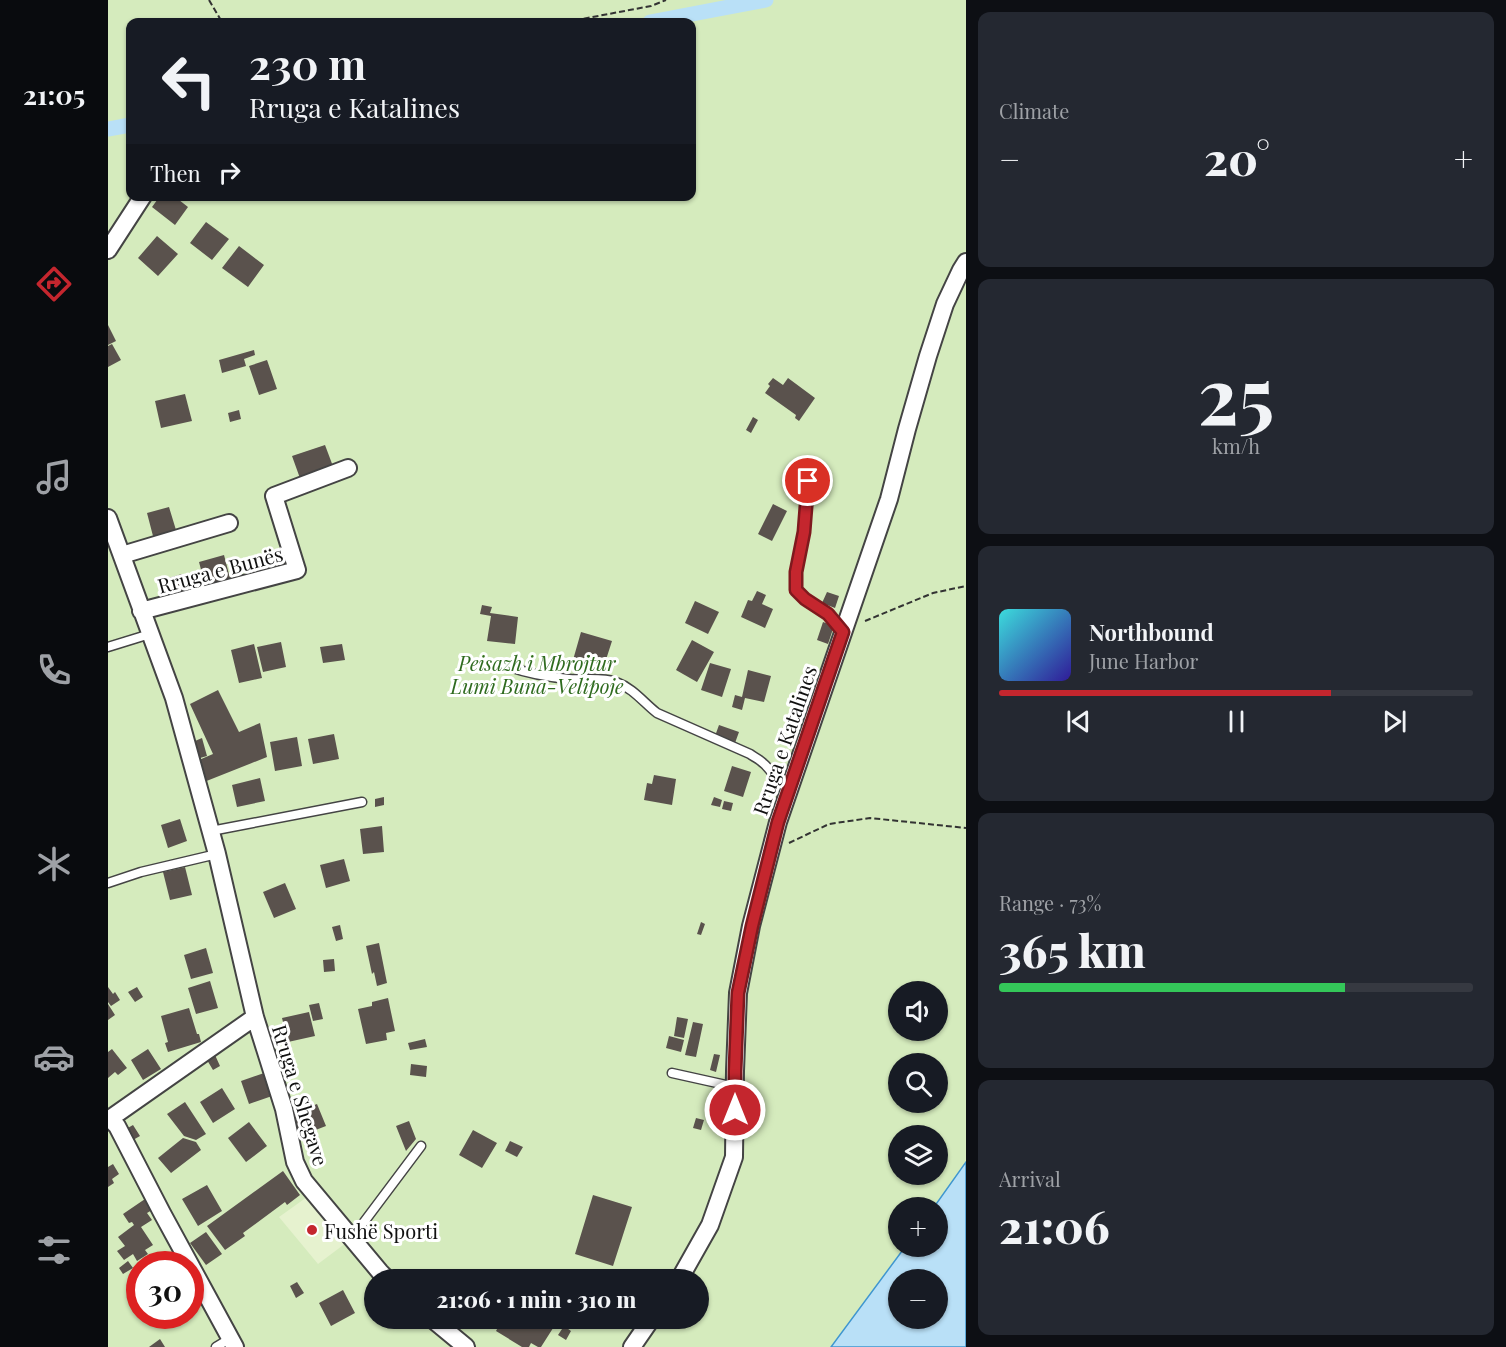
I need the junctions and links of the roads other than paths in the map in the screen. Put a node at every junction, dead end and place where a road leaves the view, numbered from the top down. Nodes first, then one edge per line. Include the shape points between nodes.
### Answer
1 (140, 201) edge
2 (108, 250) edge
3 (966, 262) edge
4 (810, 462) dead end
5 (348, 468) dead end
6 (108, 518) edge
7 (229, 523) dead end
8 (122, 555) junction
9 (141, 611) junction
10 (843, 632) junction
11 (150, 634) junction
12 (108, 647) edge
13 (504, 665) dead end
14 (789, 788) junction
15 (362, 802) dead end
16 (211, 831) junction
17 (217, 854) junction
18 (108, 883) edge
19 (255, 1017) junction
20 (672, 1073) dead end
21 (735, 1086) junction
22 (108, 1119) edge
23 (421, 1146) dead end
24 (352, 1238) junction
25 (378, 1269) edge
26 (685, 1269) edge
27 (444, 1329) edge
28 (644, 1329) edge
29 (228, 1344) edge
30 (466, 1347) edge
31 (632, 1347) edge

1 - 2 street
3 - 10 street, Rruga e Katalines via 945,304 889,498
4 - 10 lane via 796,590 828,614
5 - 9 street, Rruga e Bunës via 274,496 297,570
6 - 8 street, Rruga e Bunës
7 - 8 street, Rruga e Bunës
8 - 9 street, Rruga e Bunës
9 - 11 street, Rruga e Bunës
10 - 14 street, Rruga e Katalines
11 - 12 lane
11 - 16 street, Rruga e Bunës via 174,698
13 - 14 lane via 528,674 614,681 633,691 657,713 750,754
14 - 21 street, Rruga e Katalines via 770,851 738,993
15 - 16 lane
16 - 17 street, Rruga e Bunës
17 - 18 lane
17 - 19 street, Rruga e Bunës
19 - 22 street, Rruga e Shegave
19 - 24 street, Rruga e Shegave via 284,1109 295,1162 304,1181
20 - 21 lane
21 - 26 street, Rruga e Katalines via 735,1157 711,1225
22 - 29 street via 117,1126
23 - 24 lane
24 - 25 street
27 - 30 street
28 - 31 street

